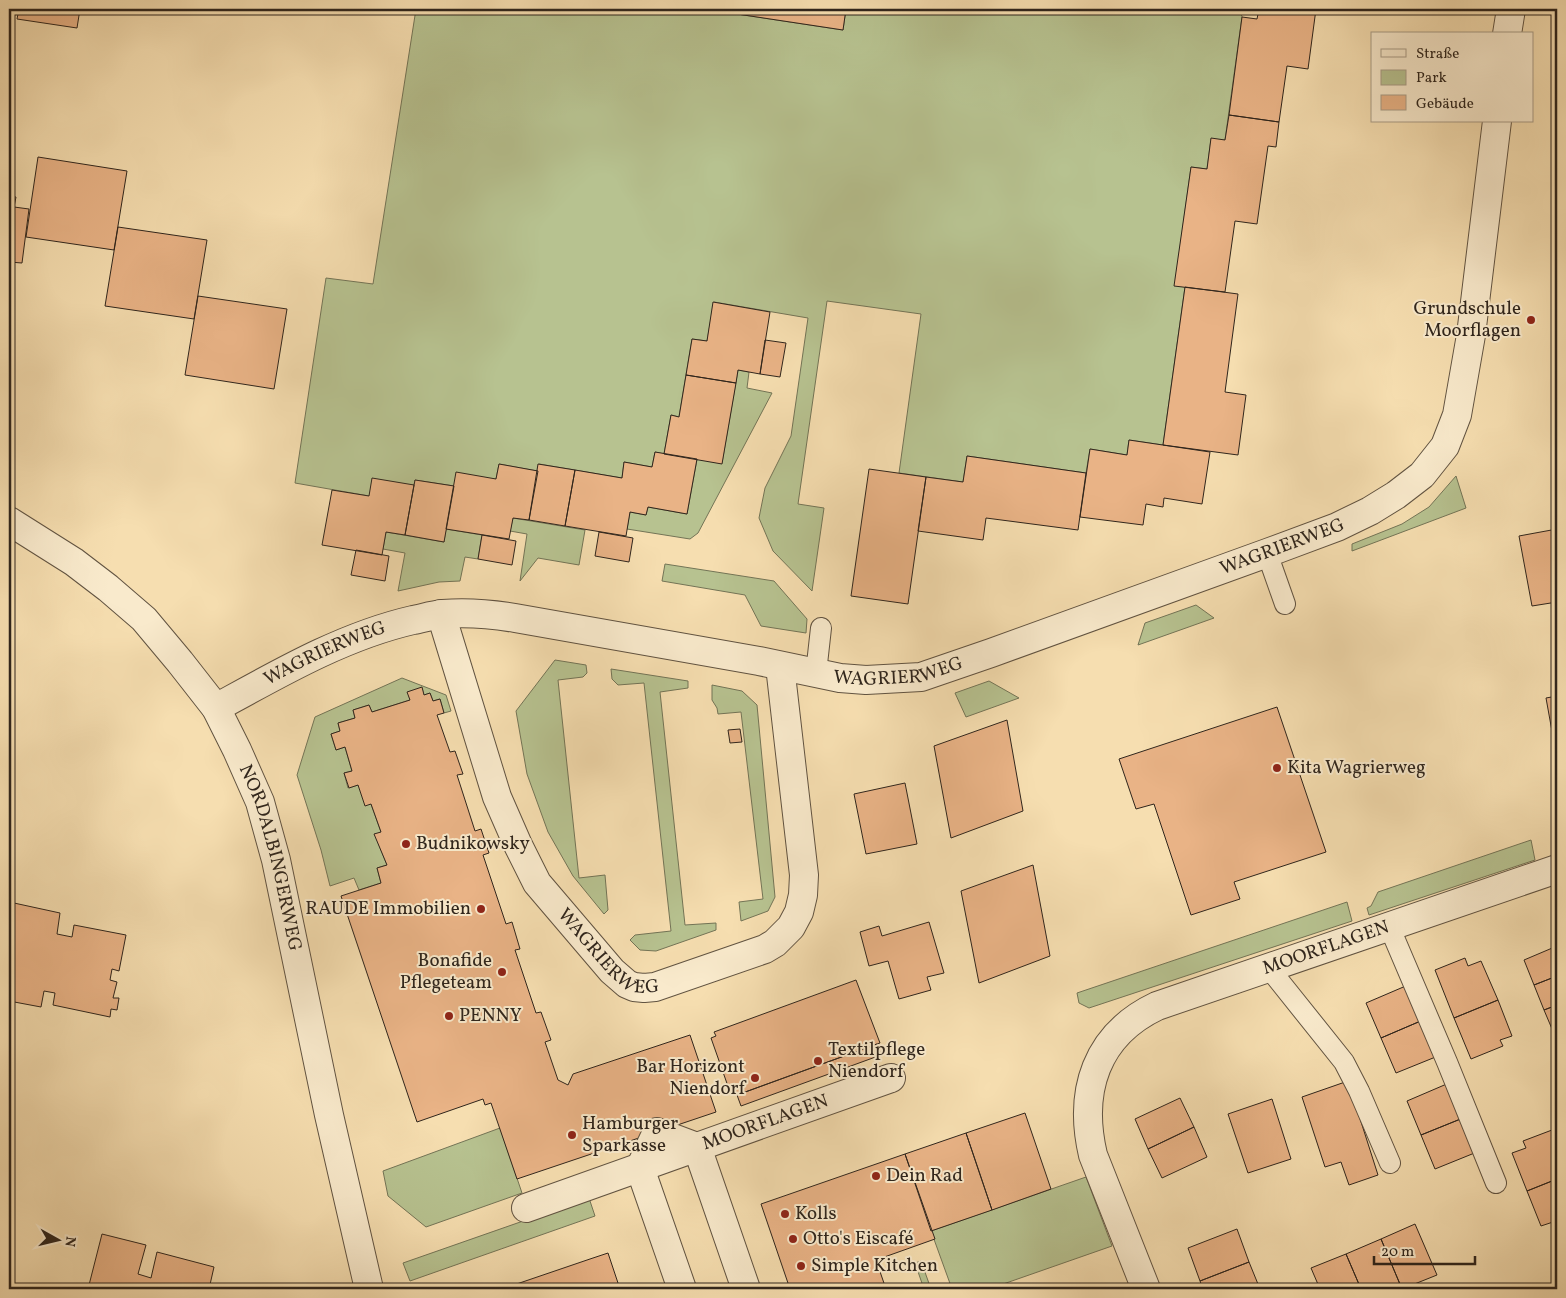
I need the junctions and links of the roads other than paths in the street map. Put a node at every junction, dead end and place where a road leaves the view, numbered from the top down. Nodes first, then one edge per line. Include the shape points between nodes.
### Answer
1 (1511, 9) edge
2 (1507, 32) edge
3 (1497, 122) edge
4 (9, 521) edge
5 (1266, 552) junction
6 (1285, 604) dead end
7 (441, 614) junction
8 (821, 628) dead end
9 (780, 666) junction
10 (816, 673) junction
11 (216, 708) junction
12 (1557, 869) edge
13 (1388, 926) junction
14 (1268, 968) junction
15 (892, 1078) dead end
16 (697, 1147) junction
17 (1390, 1163) dead end
18 (640, 1168) junction
19 (1496, 1183) dead end
20 (526, 1208) dead end
21 (369, 1289) edge
22 (682, 1289) edge
23 (746, 1289) edge
24 (1146, 1289) edge

1 - 2 street
3 - 5 street, WAGRIERWEG via 1463,385 1457,415 1445,446 1422,475 1370,511 1337,527
4 - 11 street, NORDALBINGERWEG via 74,562 144,619
5 - 6 lane
5 - 10 street, WAGRIERWEG via 921,677 866,680
7 - 9 street, WAGRIERWEG via 481,613 514,618
7 - 9 street, WAGRIERWEG via 497,797 537,883 612,971 627,984 644,988 765,949 782,938 799,912 804,874
7 - 11 street, WAGRIERWEG via 352,638
8 - 10 lane
9 - 10 street, WAGRIERWEG
11 - 21 street, NORDALBINGERWEG via 260,802 276,860
12 - 13 street, MOORFLAGEN
13 - 14 street, MOORFLAGEN
13 - 19 lane
14 - 17 lane via 1344,1062
14 - 24 street, MOORFLAGEN via 1139,1014 1106,1046 1097,1066 1090,1092 1088,1137
15 - 16 street, MOORFLAGEN
16 - 18 street, MOORFLAGEN
16 - 23 street
18 - 20 street, MOORFLAGEN
18 - 22 street

